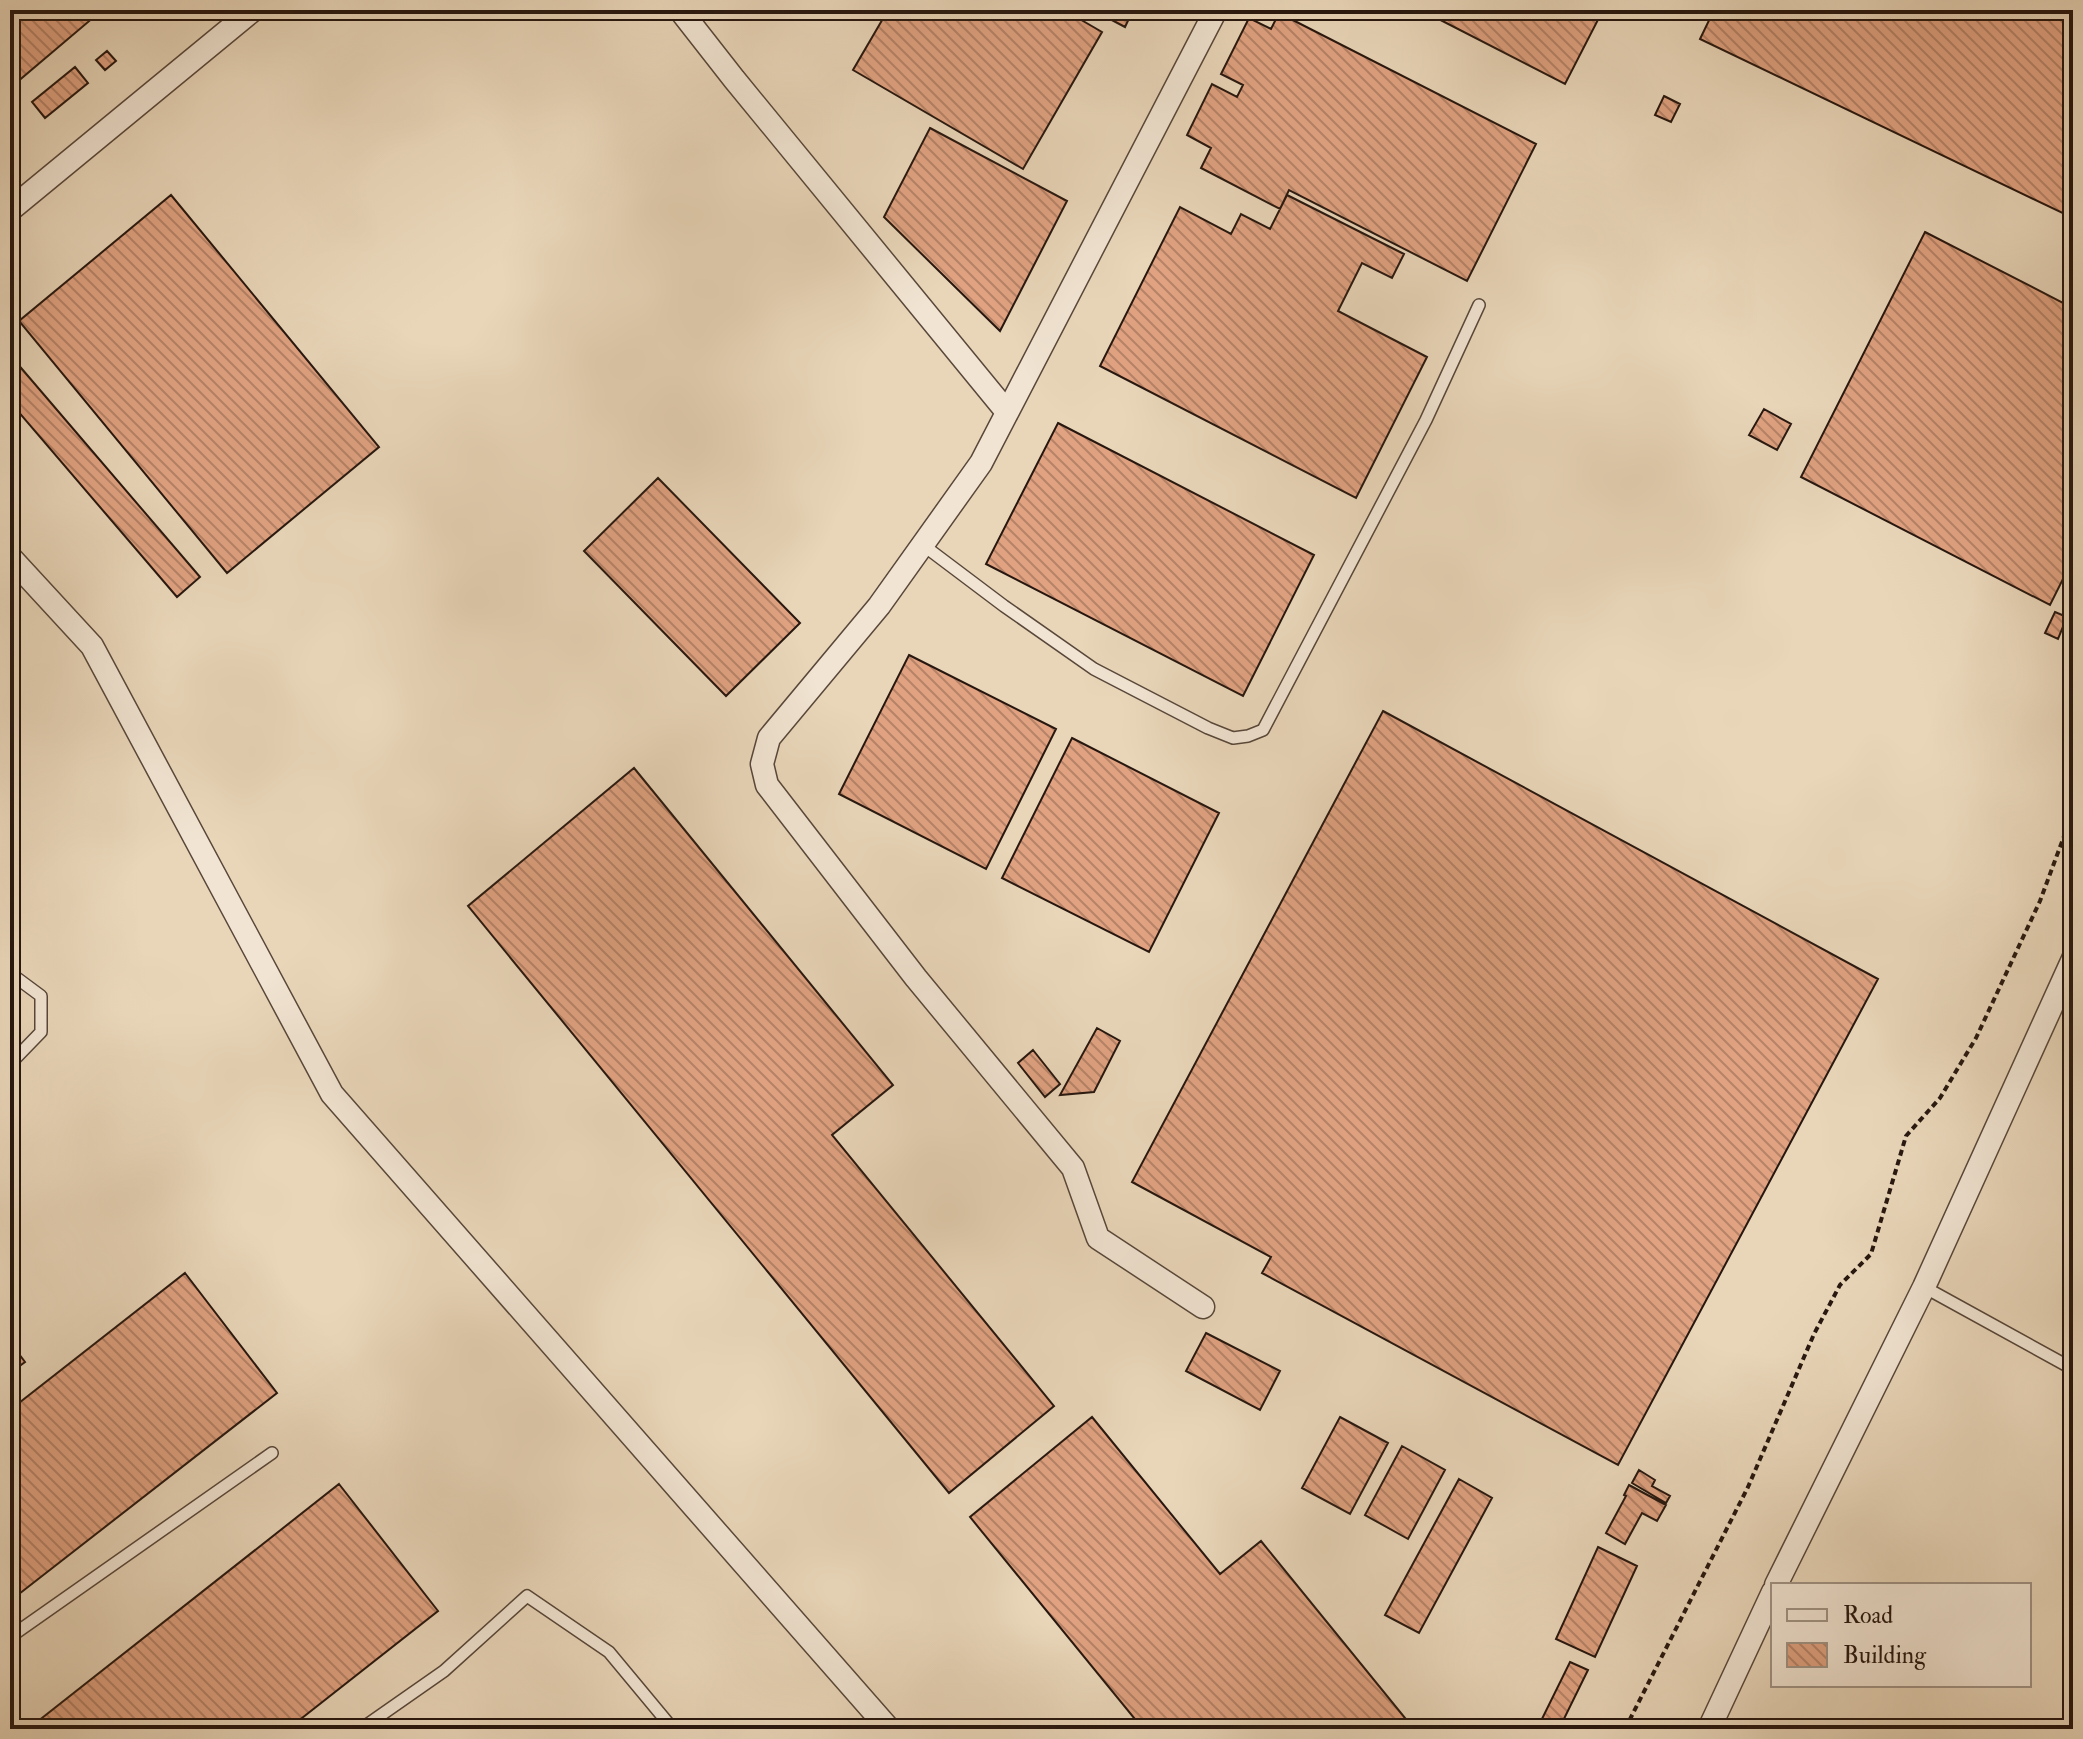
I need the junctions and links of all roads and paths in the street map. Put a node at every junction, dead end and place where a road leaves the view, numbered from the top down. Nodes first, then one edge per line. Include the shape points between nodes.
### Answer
1 (253, 10) edge
2 (680, 10) edge
3 (1216, 10) edge
4 (12, 203) edge
5 (1479, 305) dead end
6 (1007, 412) junction
7 (923, 545) junction
8 (10, 557) edge
9 (2073, 812) edge
10 (2073, 959) edge
11 (10, 975) edge
12 (10, 1064) edge
13 (1924, 1287) junction
14 (1203, 1307) dead end
15 (2073, 1369) edge
16 (272, 1453) dead end
17 (1777, 1583) edge
18 (1771, 1596) edge
19 (10, 1637) edge
20 (361, 1729) edge
21 (673, 1729) edge
22 (889, 1729) edge
23 (1625, 1729) edge
24 (1709, 1729) edge

1 - 4 street
2 - 6 street
3 - 6 street
5 - 7 lane via 1426,420 1263,730 1233,738 1094,669
6 - 7 street via 981,463
7 - 14 street via 769,738 762,764 767,785 916,978 1073,1168 1098,1238
8 - 22 street via 92,646 332,1094
9 - 23 path via 2040,901 1976,1038 1940,1098 1906,1136 1871,1254 1840,1285 1814,1334 1748,1487
10 - 13 street
11 - 12 lane via 41,996 41,1032
13 - 15 lane
13 - 17 street
16 - 19 lane
18 - 24 street
20 - 21 lane via 444,1671 527,1596 609,1652

